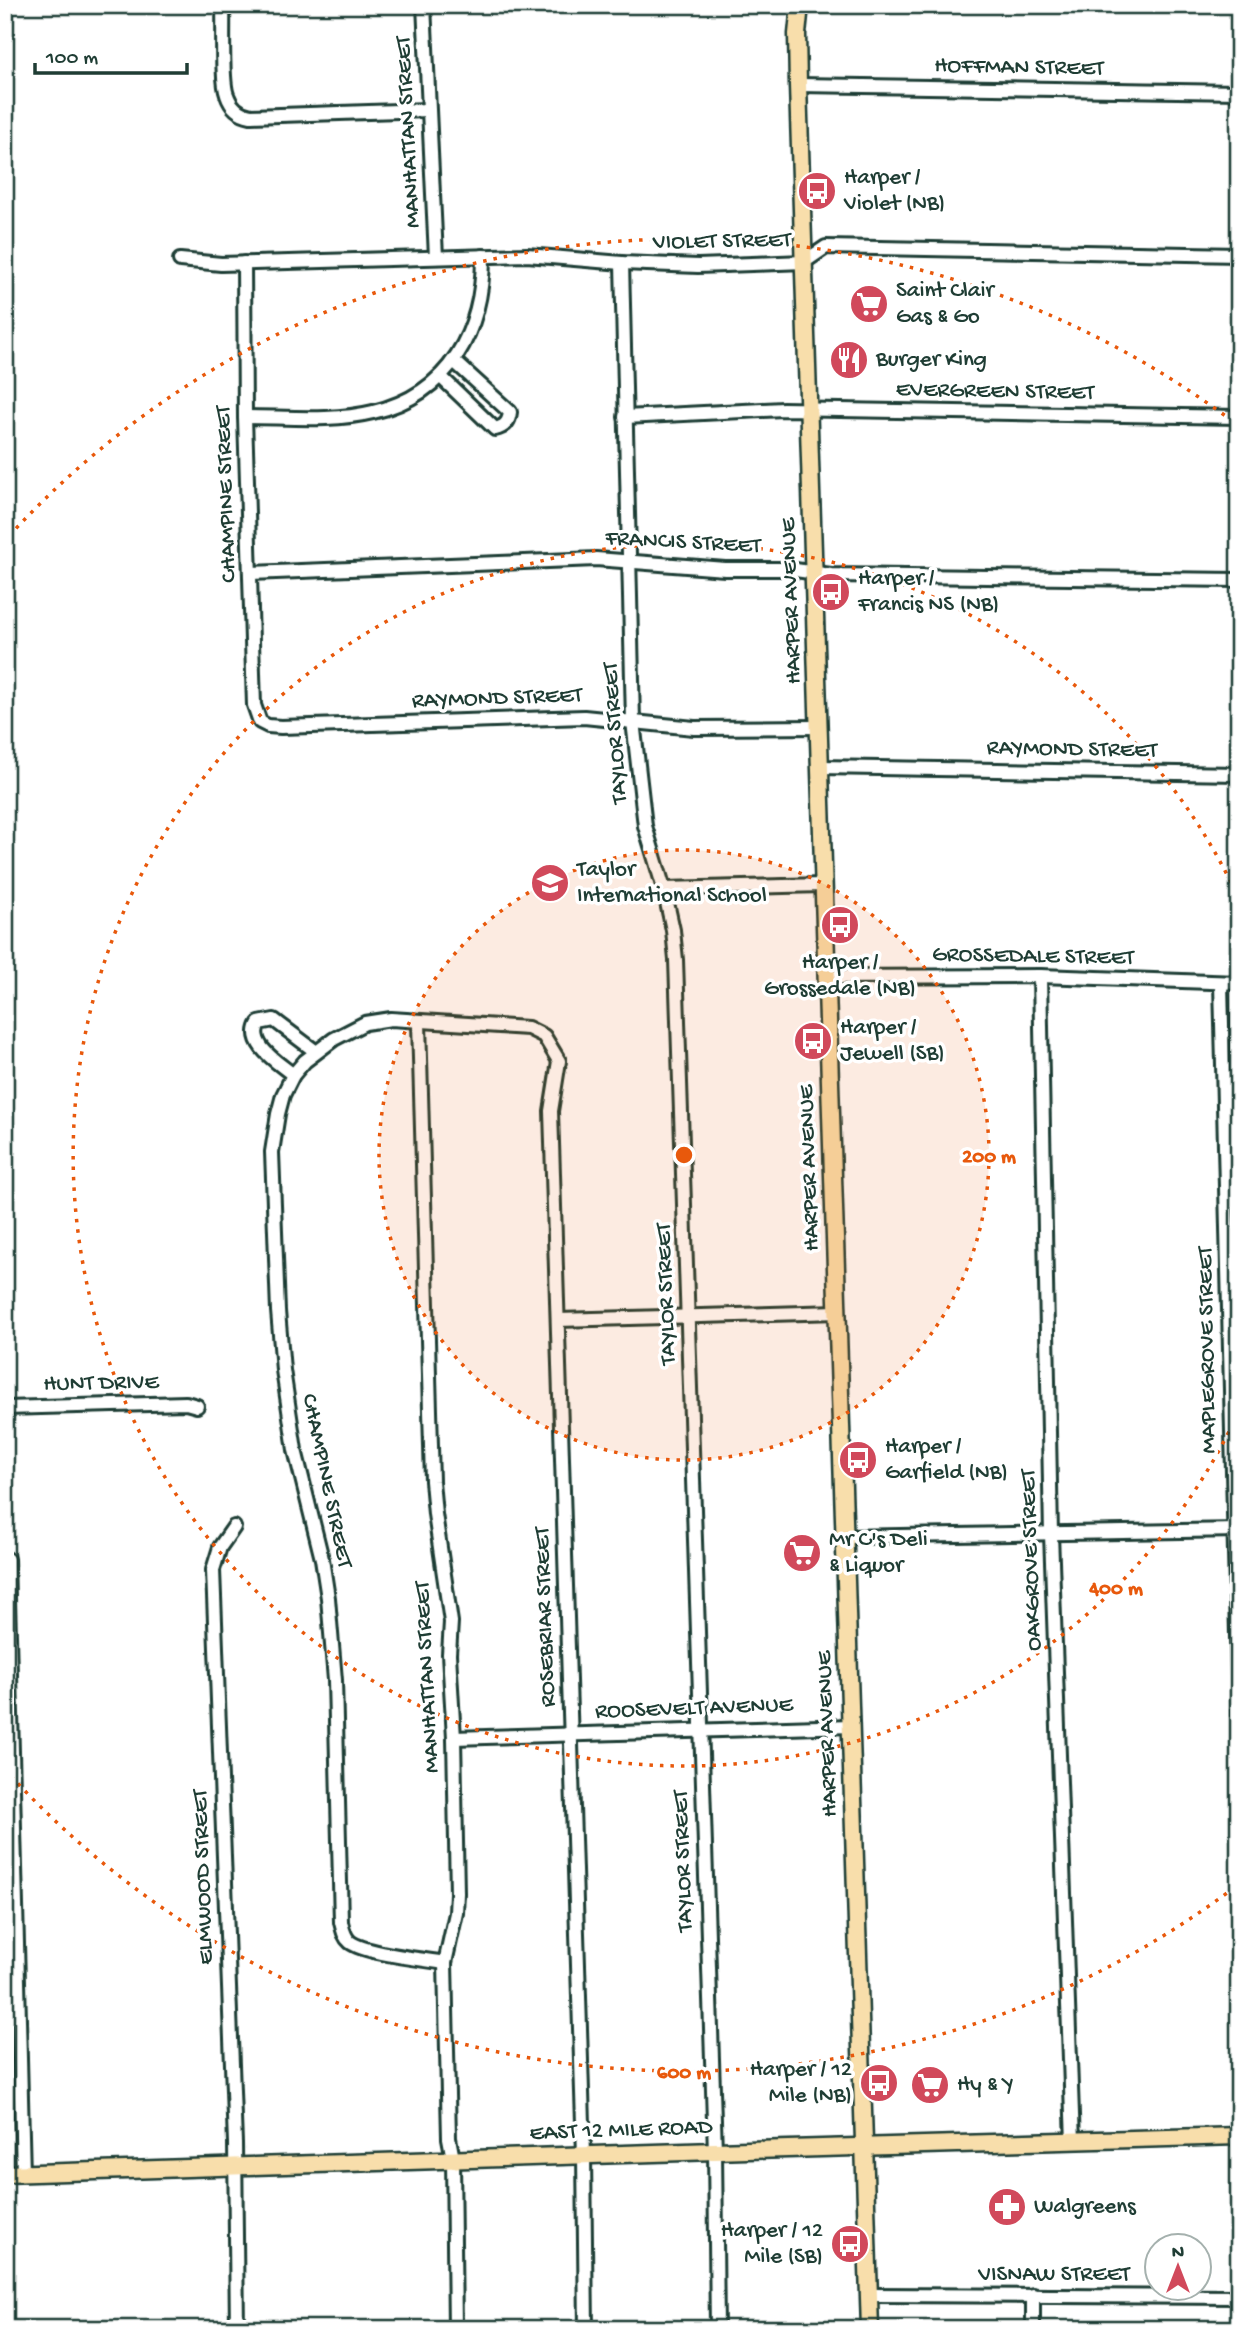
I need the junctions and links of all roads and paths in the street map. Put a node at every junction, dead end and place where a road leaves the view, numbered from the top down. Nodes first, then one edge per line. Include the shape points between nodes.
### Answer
1 (223, 5) edge
2 (424, 5) edge
3 (800, 5) edge
4 (798, 85) junction
5 (1239, 92) edge
6 (428, 110) junction
7 (483, 256) junction
8 (1239, 256) edge
9 (436, 257) junction
10 (180, 260) dead end
11 (804, 262) junction
12 (244, 263) junction
13 (622, 263) junction
14 (454, 361) junction
15 (440, 376) junction
16 (810, 409) junction
17 (625, 416) junction
18 (1239, 416) edge
19 (245, 417) junction
20 (629, 560) junction
21 (813, 572) junction
22 (251, 573) junction
23 (1239, 580) edge
24 (633, 721) junction
25 (260, 722) joint
26 (819, 727) junction
27 (820, 766) junction
28 (1239, 774) edge
29 (823, 885) junction
30 (664, 889) junction
31 (1040, 976) junction
32 (826, 977) junction
33 (1221, 983) junction
34 (1239, 983) edge
35 (419, 1023) junction
36 (315, 1051) junction
37 (293, 1075) junction
38 (838, 1312) junction
39 (689, 1316) junction
40 (558, 1320) junction
41 (197, 1406) dead end
42 (5, 1408) edge
43 (234, 1527) dead end
44 (1236, 1530) edge
45 (1051, 1534) junction
46 (845, 1537) junction
47 (7, 1559) dead end
48 (1239, 1716) edge
49 (851, 1726) junction
50 (701, 1730) junction
51 (570, 1734) junction
52 (454, 1738) junction
53 (445, 1963) junction
54 (1239, 2136) edge
55 (1073, 2142) junction
56 (864, 2147) junction
57 (715, 2151) junction
58 (584, 2155) junction
59 (453, 2160) junction
60 (235, 2165) junction
61 (5, 2174) edge
62 (23, 2174) junction
63 (869, 2295) junction
64 (1033, 2295) junction
65 (1239, 2297) edge
66 (237, 2329) edge
67 (455, 2329) edge
68 (586, 2329) edge
69 (717, 2329) edge
70 (870, 2329) edge
71 (1034, 2329) edge

1 - 6 street via 225,90 236,110 251,116
2 - 6 street, MANHATTAN STREET
3 - 4 main road, HARPER AVENUE
4 - 5 street, HOFFMAN STREET
4 - 11 main road, HARPER AVENUE
6 - 9 street, MANHATTAN STREET
7 - 9 street, VIOLET STREET
7 - 13 street, VIOLET STREET via 562,256
7 - 14 street via 478,309
8 - 11 street, VIOLET STREET via 826,247
9 - 12 street, VIOLET STREET
10 - 12 street, VIOLET STREET
11 - 13 street, VIOLET STREET
11 - 16 main road, HARPER AVENUE
12 - 19 street, CHAMPINE STREET
13 - 17 street, TAYLOR STREET
14 - 15 street
14 - 15 street via 510,412 503,427 495,429
15 - 19 street via 404,401 371,413
16 - 17 street, EVERGREEN STREET
16 - 18 street, EVERGREEN STREET
16 - 21 main road, HARPER AVENUE
17 - 20 street, TAYLOR STREET
19 - 22 street, CHAMPINE STREET
20 - 21 street, FRANCIS STREET
20 - 22 street, FRANCIS STREET
20 - 24 street, TAYLOR STREET
21 - 23 street, FRANCIS STREET
21 - 26 main road, HARPER AVENUE
22 - 25 street, CHAMPINE STREET via 254,705
24 - 25 street, RAYMOND STREET via 584,717 281,727
24 - 26 street, RAYMOND STREET via 694,728
24 - 30 street, TAYLOR STREET via 645,826
26 - 27 main road, HARPER AVENUE
27 - 28 street, RAYMOND STREET
27 - 29 main road, HARPER AVENUE
29 - 30 street
29 - 32 main road, HARPER AVENUE
30 - 39 street, TAYLOR STREET via 676,960
31 - 32 street, GROSSEDALE STREET
31 - 33 street, GROSSEDALE STREET
31 - 45 street, OAKGROVE STREET
32 - 38 main road, HARPER AVENUE
33 - 34 street, GROSSEDALE STREET
33 - 44 street, MAPLEGROVE STREET
35 - 36 street, CHAMPINE STREET via 391,1019 365,1024
35 - 40 street, ROSEBRIAR STREET via 528,1028 544,1036 556,1053 559,1068 551,1111
35 - 52 street, MANHATTAN STREET via 432,1480 452,1622 449,1654
36 - 37 street, CHAMPINE STREET
36 - 37 street via 274,1020 259,1023 257,1041
37 - 53 street, CHAMPINE STREET via 283,1095 272,1152 278,1311 289,1418 328,1598 343,1934 356,1945
38 - 39 street
38 - 46 main road, HARPER AVENUE
39 - 40 street
39 - 50 street, TAYLOR STREET
40 - 51 street, ROSEBRIAR STREET
41 - 42 street, HUNT DRIVE
43 - 60 street, ELMWOOD STREET via 215,1558 213,1586
44 - 45 street
44 - 48 street, MAPLEGROVE STREET
45 - 46 street
45 - 55 street, OAKGROVE STREET
46 - 49 main road, HARPER AVENUE
47 - 62 street
49 - 50 street, ROOSEVELT AVENUE
49 - 56 main road, HARPER AVENUE
50 - 51 street, ROOSEVELT AVENUE
50 - 57 street, TAYLOR STREET
51 - 52 street, ROOSEVELT AVENUE
51 - 58 street, ROSEBRIAR STREET
52 - 53 street, MANHATTAN STREET via 456,1913
53 - 59 street, MANHATTAN STREET
54 - 55 main road, EAST 12 MILE ROAD
55 - 56 main road, EAST 12 MILE ROAD
56 - 57 main road, EAST 12 MILE ROAD
56 - 63 main road, HARPER AVENUE
57 - 58 main road, EAST 12 MILE ROAD
57 - 69 street, TAYLOR STREET
58 - 59 main road, EAST 12 MILE ROAD
58 - 68 street, ROSEBRIAR STREET
59 - 60 main road, EAST 12 MILE ROAD
59 - 67 street, MANHATTAN STREET
60 - 62 main road, EAST 12 MILE ROAD
60 - 66 street, ELMWOOD STREET
61 - 62 main road, EAST 12 MILE ROAD
63 - 64 street, VISNAW STREET
63 - 70 main road, HARPER AVENUE
64 - 65 street, VISNAW STREET
64 - 71 street

